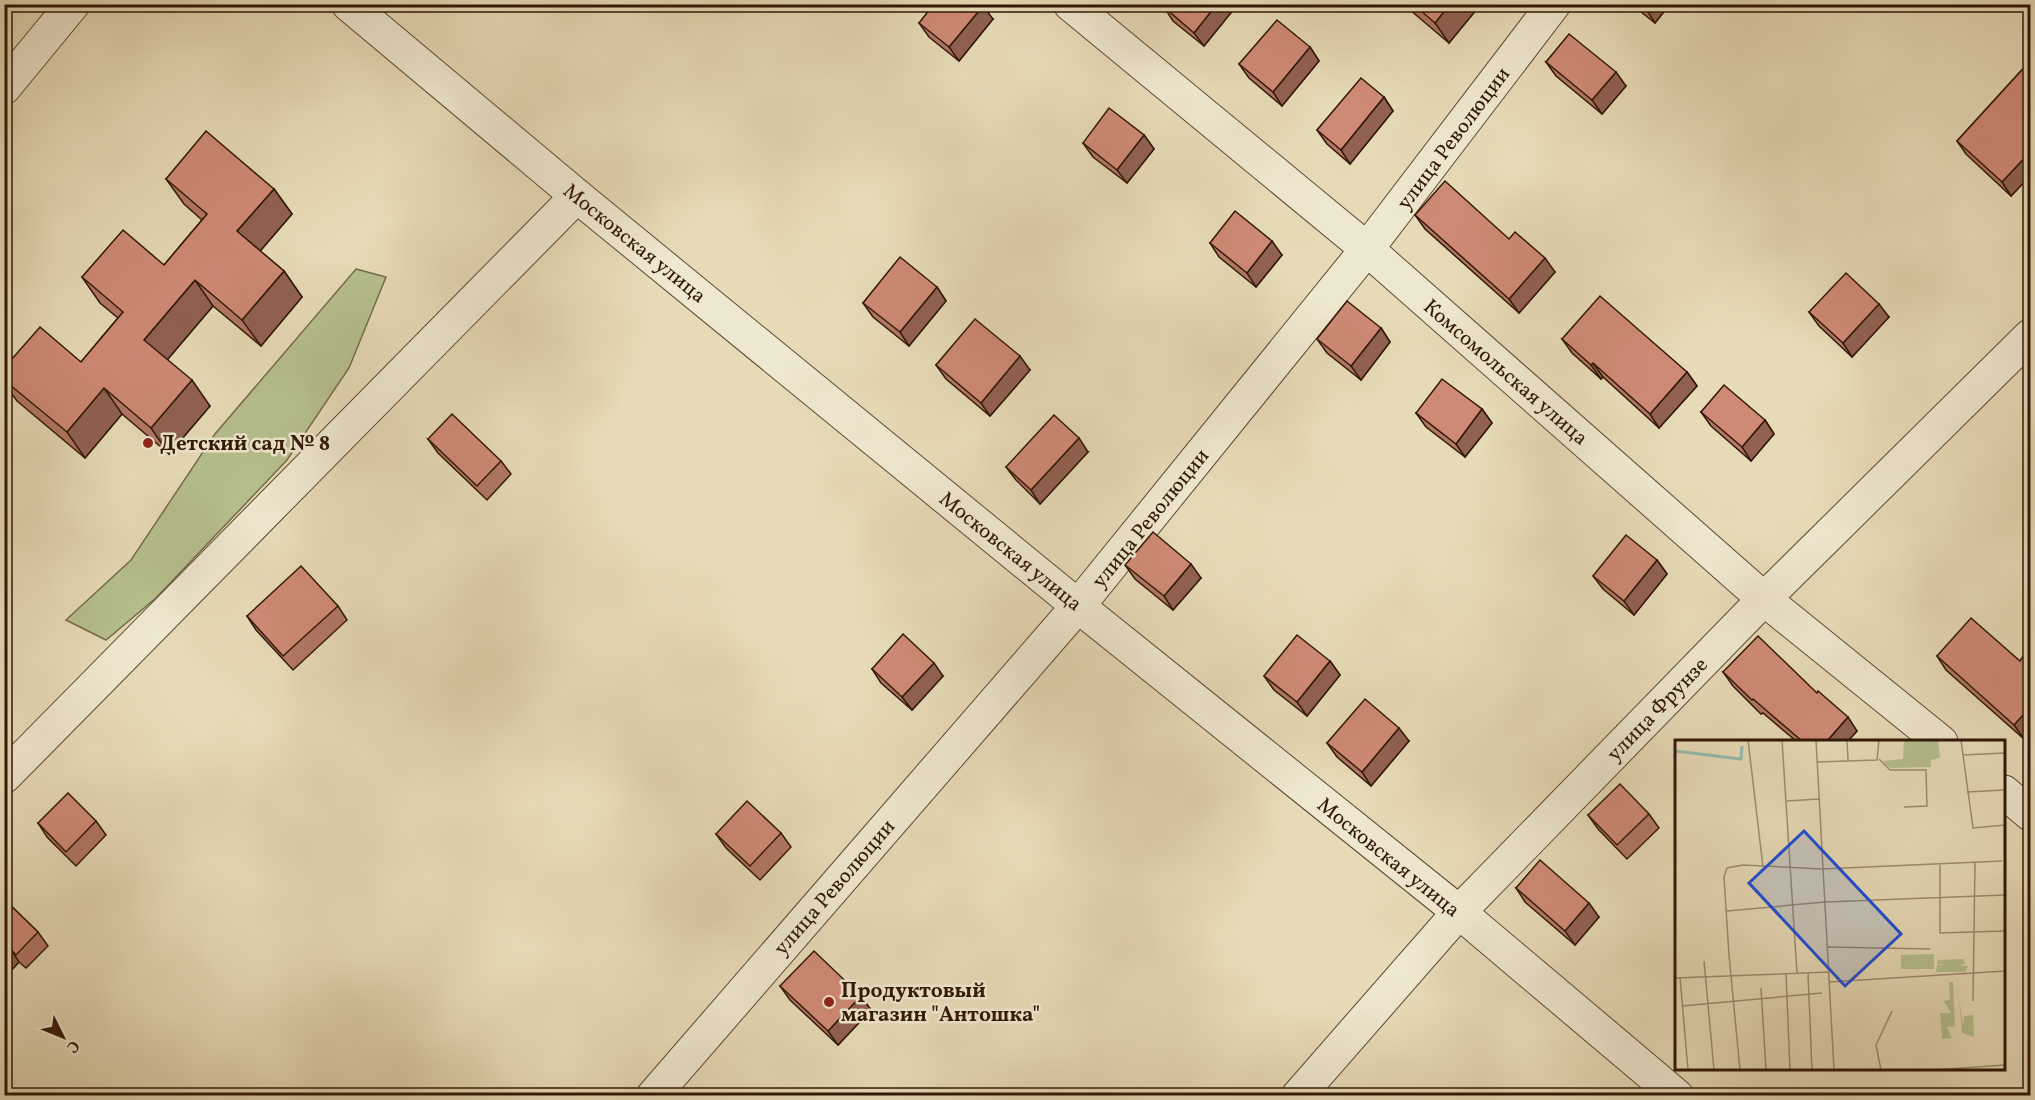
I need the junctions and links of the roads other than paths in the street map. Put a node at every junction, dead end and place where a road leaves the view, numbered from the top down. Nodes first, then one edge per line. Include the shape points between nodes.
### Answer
1 (73, 4) edge
2 (348, 4) edge
3 (1070, 4) edge
4 (1554, 4) edge
5 (4, 88) edge
6 (577, 196) junction
7 (1367, 249) junction
8 (2031, 336) edge
9 (1764, 599) junction
10 (1078, 606) junction
11 (1940, 740) edge
12 (4, 777) edge
13 (2005, 793) edge
14 (2031, 814) edge
15 (1459, 912) junction
16 (653, 1095) edge
17 (1298, 1095) edge
18 (1677, 1095) edge

1 - 5 street
2 - 6 street, Московская улица
3 - 7 street, Комсомольская улица
4 - 7 street, улица Революции
6 - 10 street, Московская улица
6 - 12 street
7 - 9 street, Комсомольская улица
7 - 10 street, улица Революции
8 - 9 street, улица Фрунзе
9 - 11 street, Комсомольская улица
9 - 15 street, улица Фрунзе
10 - 15 street, Московская улица
10 - 16 street, улица Революции
13 - 14 street
15 - 17 street, улица Фрунзе
15 - 18 street, Московская улица

